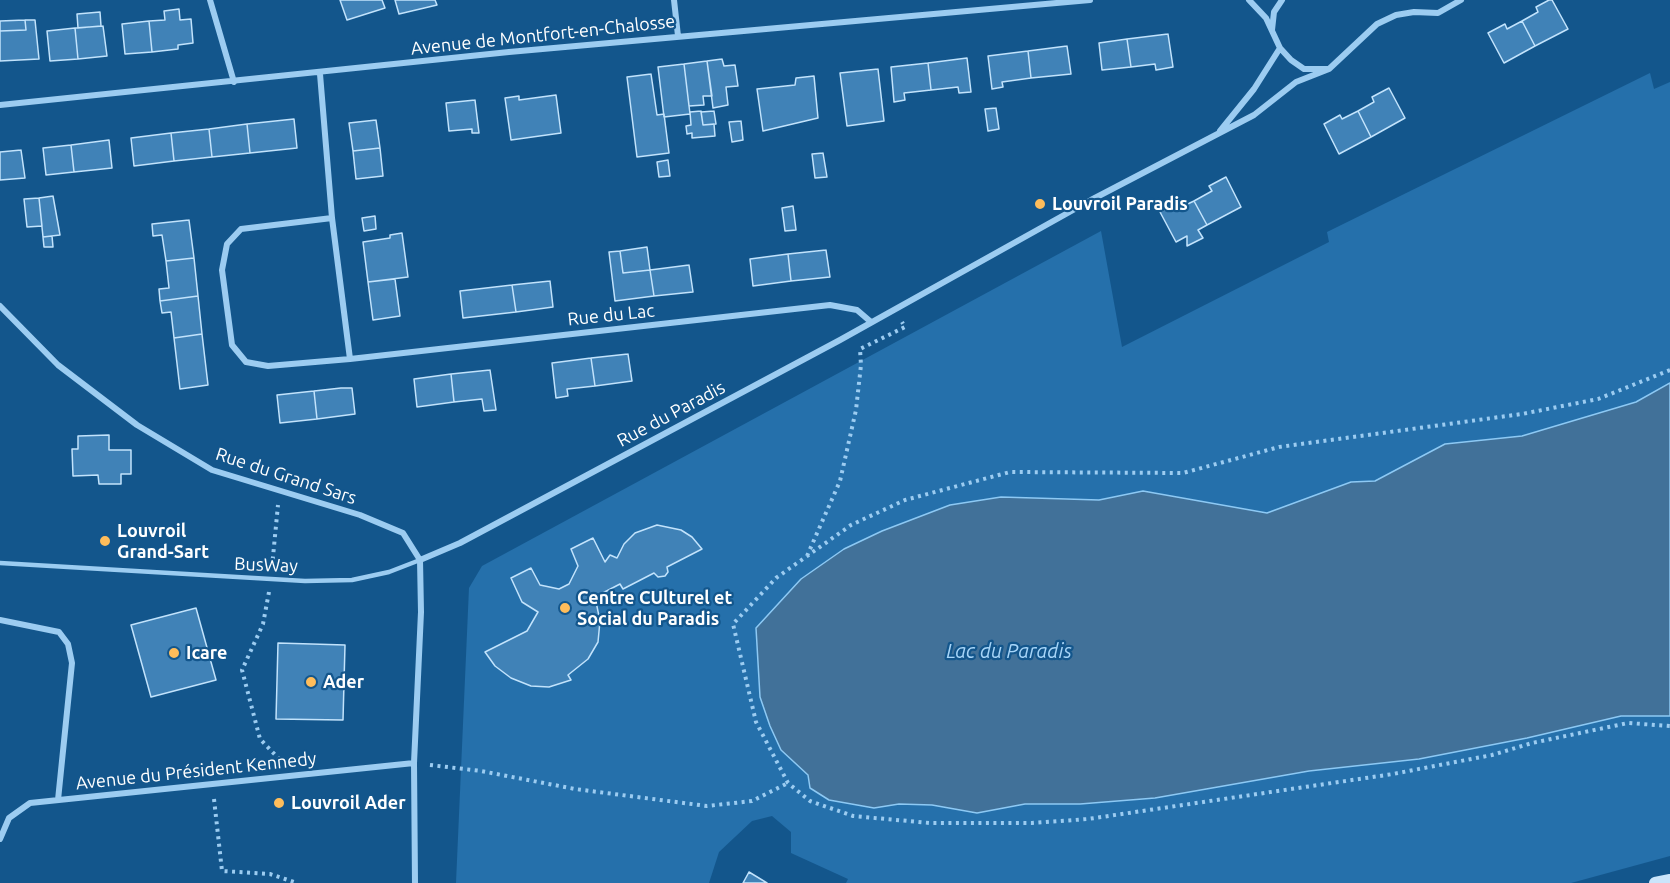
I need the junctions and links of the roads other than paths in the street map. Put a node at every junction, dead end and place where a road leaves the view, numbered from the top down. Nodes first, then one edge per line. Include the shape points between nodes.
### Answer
1 (210, 0) edge
2 (674, 0) edge
3 (1090, 0) edge
4 (1249, 0) edge
5 (1282, 0) edge
6 (1459, 0) edge
7 (1272, 30) junction
8 (678, 36) junction
9 (1280, 48) junction
10 (1329, 69) junction
11 (320, 74) junction
12 (234, 82) junction
13 (0, 105) edge
14 (1218, 134) junction
15 (332, 218) junction
16 (0, 306) edge
17 (871, 322) junction
18 (350, 358) junction
19 (420, 561) junction
20 (0, 563) edge
21 (0, 620) edge
22 (414, 763) junction
23 (58, 800) junction
24 (0, 839) edge
25 (1670, 880) edge
26 (415, 883) edge
27 (1655, 883) edge

1 - 12 street
2 - 8 street
3 - 8 street, Avenue de Montfort-en-Chalosse
4 - 7 street
5 - 7 street via 1274,12
6 - 10 street, Rue du Paradis via 1438,13 1396,15 1361,37
7 - 9 street
8 - 11 street, Avenue de Montfort-en-Chalosse
9 - 10 street via 1304,69
9 - 14 street, Rue du Paradis
10 - 14 street, Rue du Paradis via 1296,82 1254,115
11 - 12 street, Avenue de Montfort-en-Chalosse
11 - 15 street
12 - 13 street, Avenue de Montfort-en-Chalosse
14 - 17 street, Rue du Paradis
15 - 18 street
15 - 18 street, Rue du Lac via 241,229 227,244 222,270 231,345 246,362 268,366
16 - 19 street, Rue du Grand Sars via 58,364 137,424 212,470 360,515 403,533
17 - 18 street, Rue du Lac via 857,310 830,305
17 - 19 street, Rue du Paradis via 471,538
19 - 20 lane, BusWay via 352,580 271,580
19 - 22 street via 422,612
21 - 23 street via 59,632 69,644 72,663
22 - 23 street, Avenue du Président Kennedy
22 - 26 street
23 - 24 street, Avenue du Président Kennedy via 30,803 9,818
25 - 27 main road

